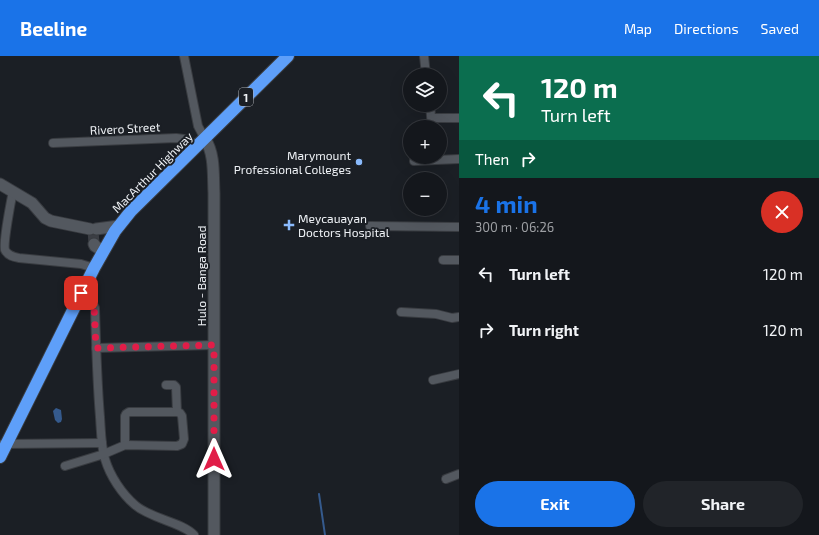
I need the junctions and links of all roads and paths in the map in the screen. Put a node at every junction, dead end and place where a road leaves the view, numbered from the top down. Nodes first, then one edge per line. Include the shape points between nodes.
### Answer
1 (184, 56) edge
2 (288, 56) edge
3 (424, 56) edge
4 (425, 68) edge
5 (431, 112) edge
6 (432, 118) joint
7 (459, 118) edge
8 (201, 142) junction
9 (53, 143) dead end
10 (447, 158) edge
11 (459, 159) edge
12 (0, 184) edge
13 (13, 191) junction
14 (119, 226) junction
15 (370, 226) dead end
16 (459, 227) edge
17 (443, 260) dead end
18 (459, 260) edge
19 (94, 268) junction
20 (81, 293) junction
21 (402, 312) dead end
22 (459, 317) edge
23 (214, 345) junction
24 (96, 348) junction
25 (459, 374) edge
26 (433, 380) dead end
27 (166, 385) dead end
28 (177, 412) junction
29 (102, 443) junction
30 (3, 444) edge
31 (125, 445) junction
32 (104, 454) junction
33 (0, 458) edge
34 (65, 466) dead end
35 (459, 474) edge
36 (446, 479) dead end
37 (194, 535) edge
38 (214, 535) edge

1 - 8 street
2 - 8 highway, MacArthur Highway / 1
3 - 4 street
5 - 6 street
6 - 7 street
8 - 9 street, Rivero Street via 176,138
8 - 14 highway, MacArthur Highway / 1 via 131,210
8 - 23 main road, Hulo - Banga Road via 208,144 211,154 214,193
10 - 11 street
12 - 13 main road
13 - 14 main road via 32,203 51,222 93,229
13 - 19 street via 5,240 5,250 8,253 19,258 82,264
14 - 19 highway, MacArthur Highway / 1 via 99,248
15 - 16 street
17 - 18 street
19 - 20 highway, MacArthur Highway / 1
20 - 24 street via 94,305
20 - 30 highway, MacArthur Highway / 1
21 - 22 street
23 - 24 street
23 - 38 main road, Hulo - Banga Road
24 - 29 street
25 - 26 street
27 - 28 street via 176,386
28 - 31 street via 126,414
28 - 31 street via 182,416 182,444
29 - 30 street
29 - 32 street
30 - 33 highway, MacArthur Highway / 1
31 - 32 street
32 - 34 street
32 - 37 street via 114,479 136,506
35 - 36 street

